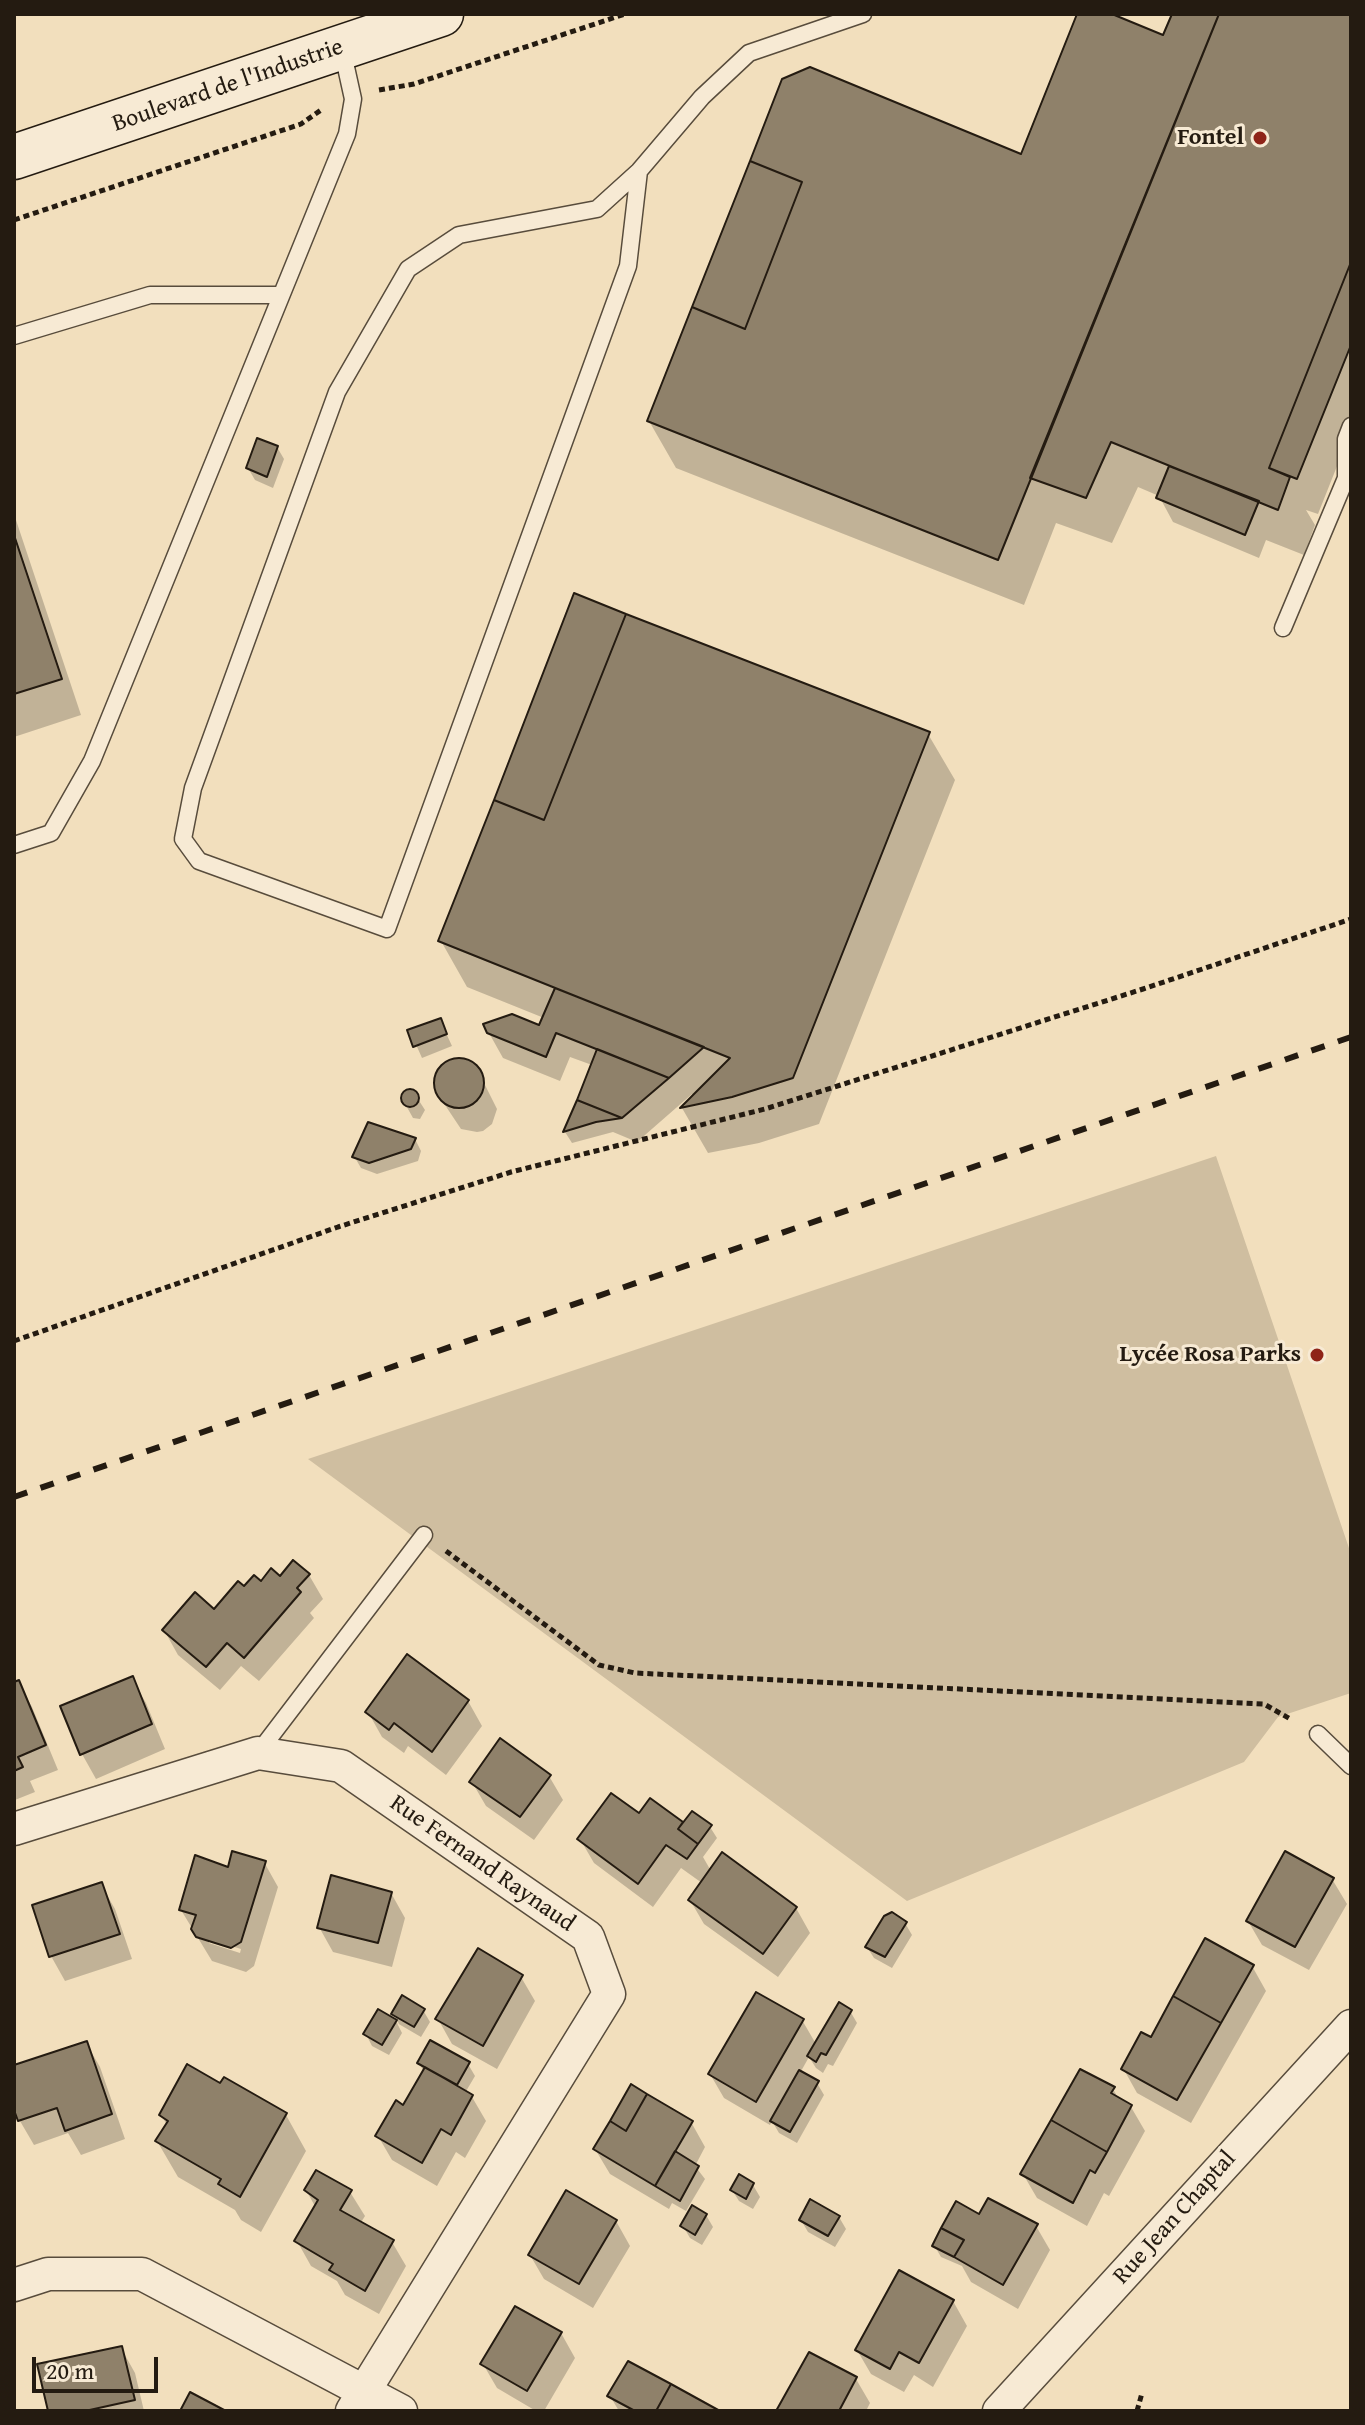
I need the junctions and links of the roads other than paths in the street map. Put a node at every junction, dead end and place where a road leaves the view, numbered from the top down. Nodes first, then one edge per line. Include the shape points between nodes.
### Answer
1 (441, 14) edge
2 (863, 14) edge
3 (342, 47) junction
4 (14, 157) edge
5 (639, 171) junction
6 (281, 295) junction
7 (14, 336) edge
8 (1351, 426) edge
9 (1348, 476) edge
10 (1283, 628) dead end
11 (14, 845) edge
12 (424, 1535) road end
13 (1318, 1734) road end
14 (258, 1753) junction
15 (1351, 1766) edge
16 (14, 1829) edge
17 (1351, 2026) edge
18 (14, 2285) edge
19 (358, 2400) edge
20 (401, 2411) edge
21 (999, 2411) edge

1 - 3 main road, Boulevard de l'Industrie
2 - 5 lane via 749,53 702,97
3 - 4 main road, Boulevard de l'Industrie
3 - 6 lane via 353,99 347,134
5 - 5 lane via 597,209 459,235 408,269 337,392 193,788 183,839 199,861 387,929 628,266
6 - 7 lane via 150,295
6 - 11 lane via 92,761 51,833
8 - 9 lane via 1346,439
9 - 10 lane
12 - 14 lane
13 - 15 lane
14 - 16 street, Rue Fernand Raynaud
14 - 19 street, Rue Fernand Raynaud via 341,1766 588,1937 609,1994
17 - 21 street, Rue Jean Chaptal
18 - 19 street via 48,2274 142,2274
19 - 20 street

